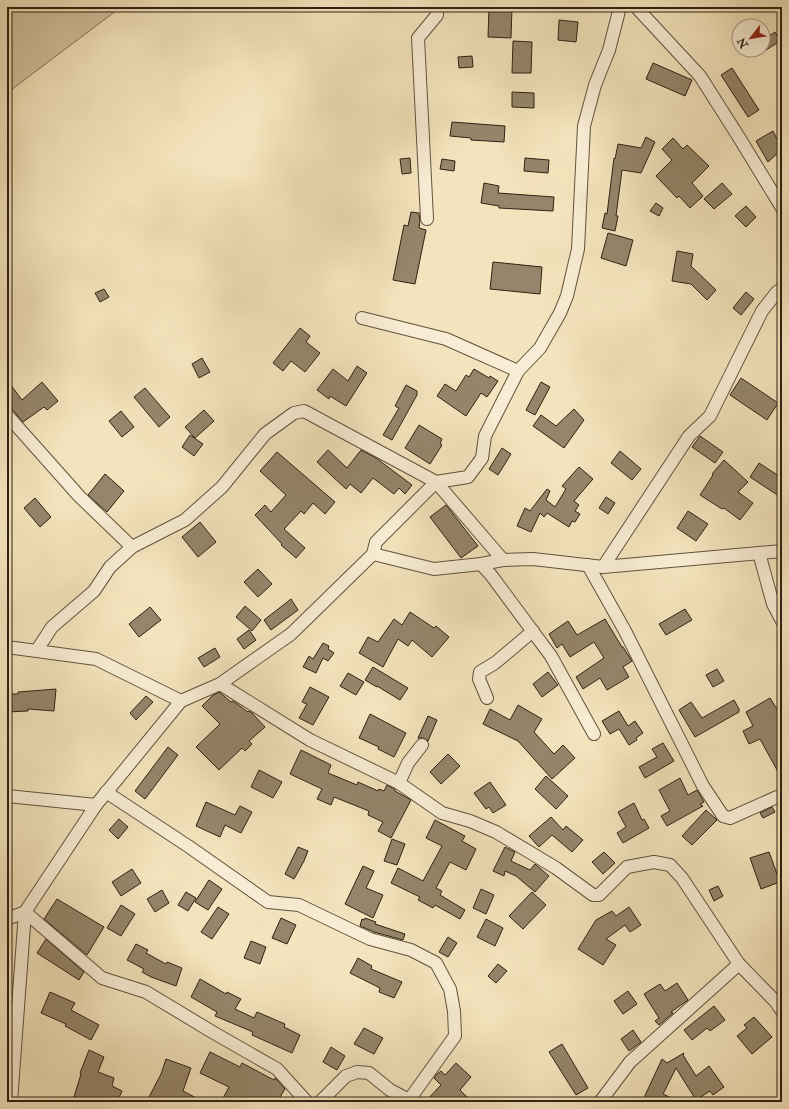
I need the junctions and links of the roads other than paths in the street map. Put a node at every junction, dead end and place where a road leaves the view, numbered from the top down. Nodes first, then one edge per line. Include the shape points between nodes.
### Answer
1 (437, 7) edge
2 (620, 7) edge
3 (636, 7) edge
4 (782, 208) edge
5 (428, 219) dead end
6 (782, 289) edge
7 (362, 318) dead end
8 (518, 371) junction
9 (7, 414) edge
10 (436, 482) junction
11 (132, 547) junction
12 (782, 551) edge
13 (759, 553) junction
14 (373, 554) junction
15 (503, 560) junction
16 (481, 564) junction
17 (588, 566) junction
18 (603, 567) junction
19 (782, 621) edge
20 (533, 631) junction
21 (7, 647) edge
22 (37, 650) junction
23 (220, 684) junction
24 (487, 698) dead end
25 (181, 701) junction
26 (594, 734) dead end
27 (422, 745) dead end
28 (399, 783) junction
29 (106, 792) junction
30 (7, 796) edge
31 (778, 797) dead end
32 (96, 805) junction
33 (25, 912) junction
34 (7, 919) edge
35 (739, 964) junction
36 (782, 1011) edge
37 (409, 1101) edge
38 (13, 1102) edge
39 (307, 1102) edge
40 (320, 1102) edge
41 (600, 1102) edge

1 - 5 street via 437,15 418,38
2 - 8 street via 584,126 578,249 567,296 540,348
3 - 4 street via 700,76
6 - 18 street via 776,292 762,311 710,416 689,436
7 - 8 street via 446,339
8 - 10 street via 484,436 482,458 468,477
9 - 11 street via 79,496
10 - 11 street via 304,411 294,413 265,434 222,487 185,520
10 - 14 street via 376,542
10 - 15 street
11 - 22 street via 110,567 94,591 52,627
12 - 13 street
13 - 18 street
13 - 19 street via 773,604
14 - 16 street via 434,569
14 - 23 street via 291,634
15 - 16 street
15 - 17 street via 533,559
16 - 20 street
17 - 18 street
17 - 31 street via 625,631 703,786 723,816 730,818
20 - 24 street via 495,663 480,672 479,679
20 - 26 street via 552,656
21 - 22 street
22 - 25 street via 96,659
23 - 25 street
23 - 28 street via 310,740
25 - 29 street
27 - 28 street via 408,763
28 - 35 street via 442,813 470,820 496,832 556,868 593,895 599,895 628,867 654,862 670,865 682,878
29 - 32 street
29 - 37 street via 268,902 299,905 370,940 411,950 436,963 450,989 455,1036
30 - 32 street
32 - 33 street
33 - 34 street
33 - 38 street
33 - 39 street via 102,978 146,992 277,1069
35 - 36 street
35 - 41 street via 630,1062
37 - 40 street via 369,1073 357,1072 346,1076

